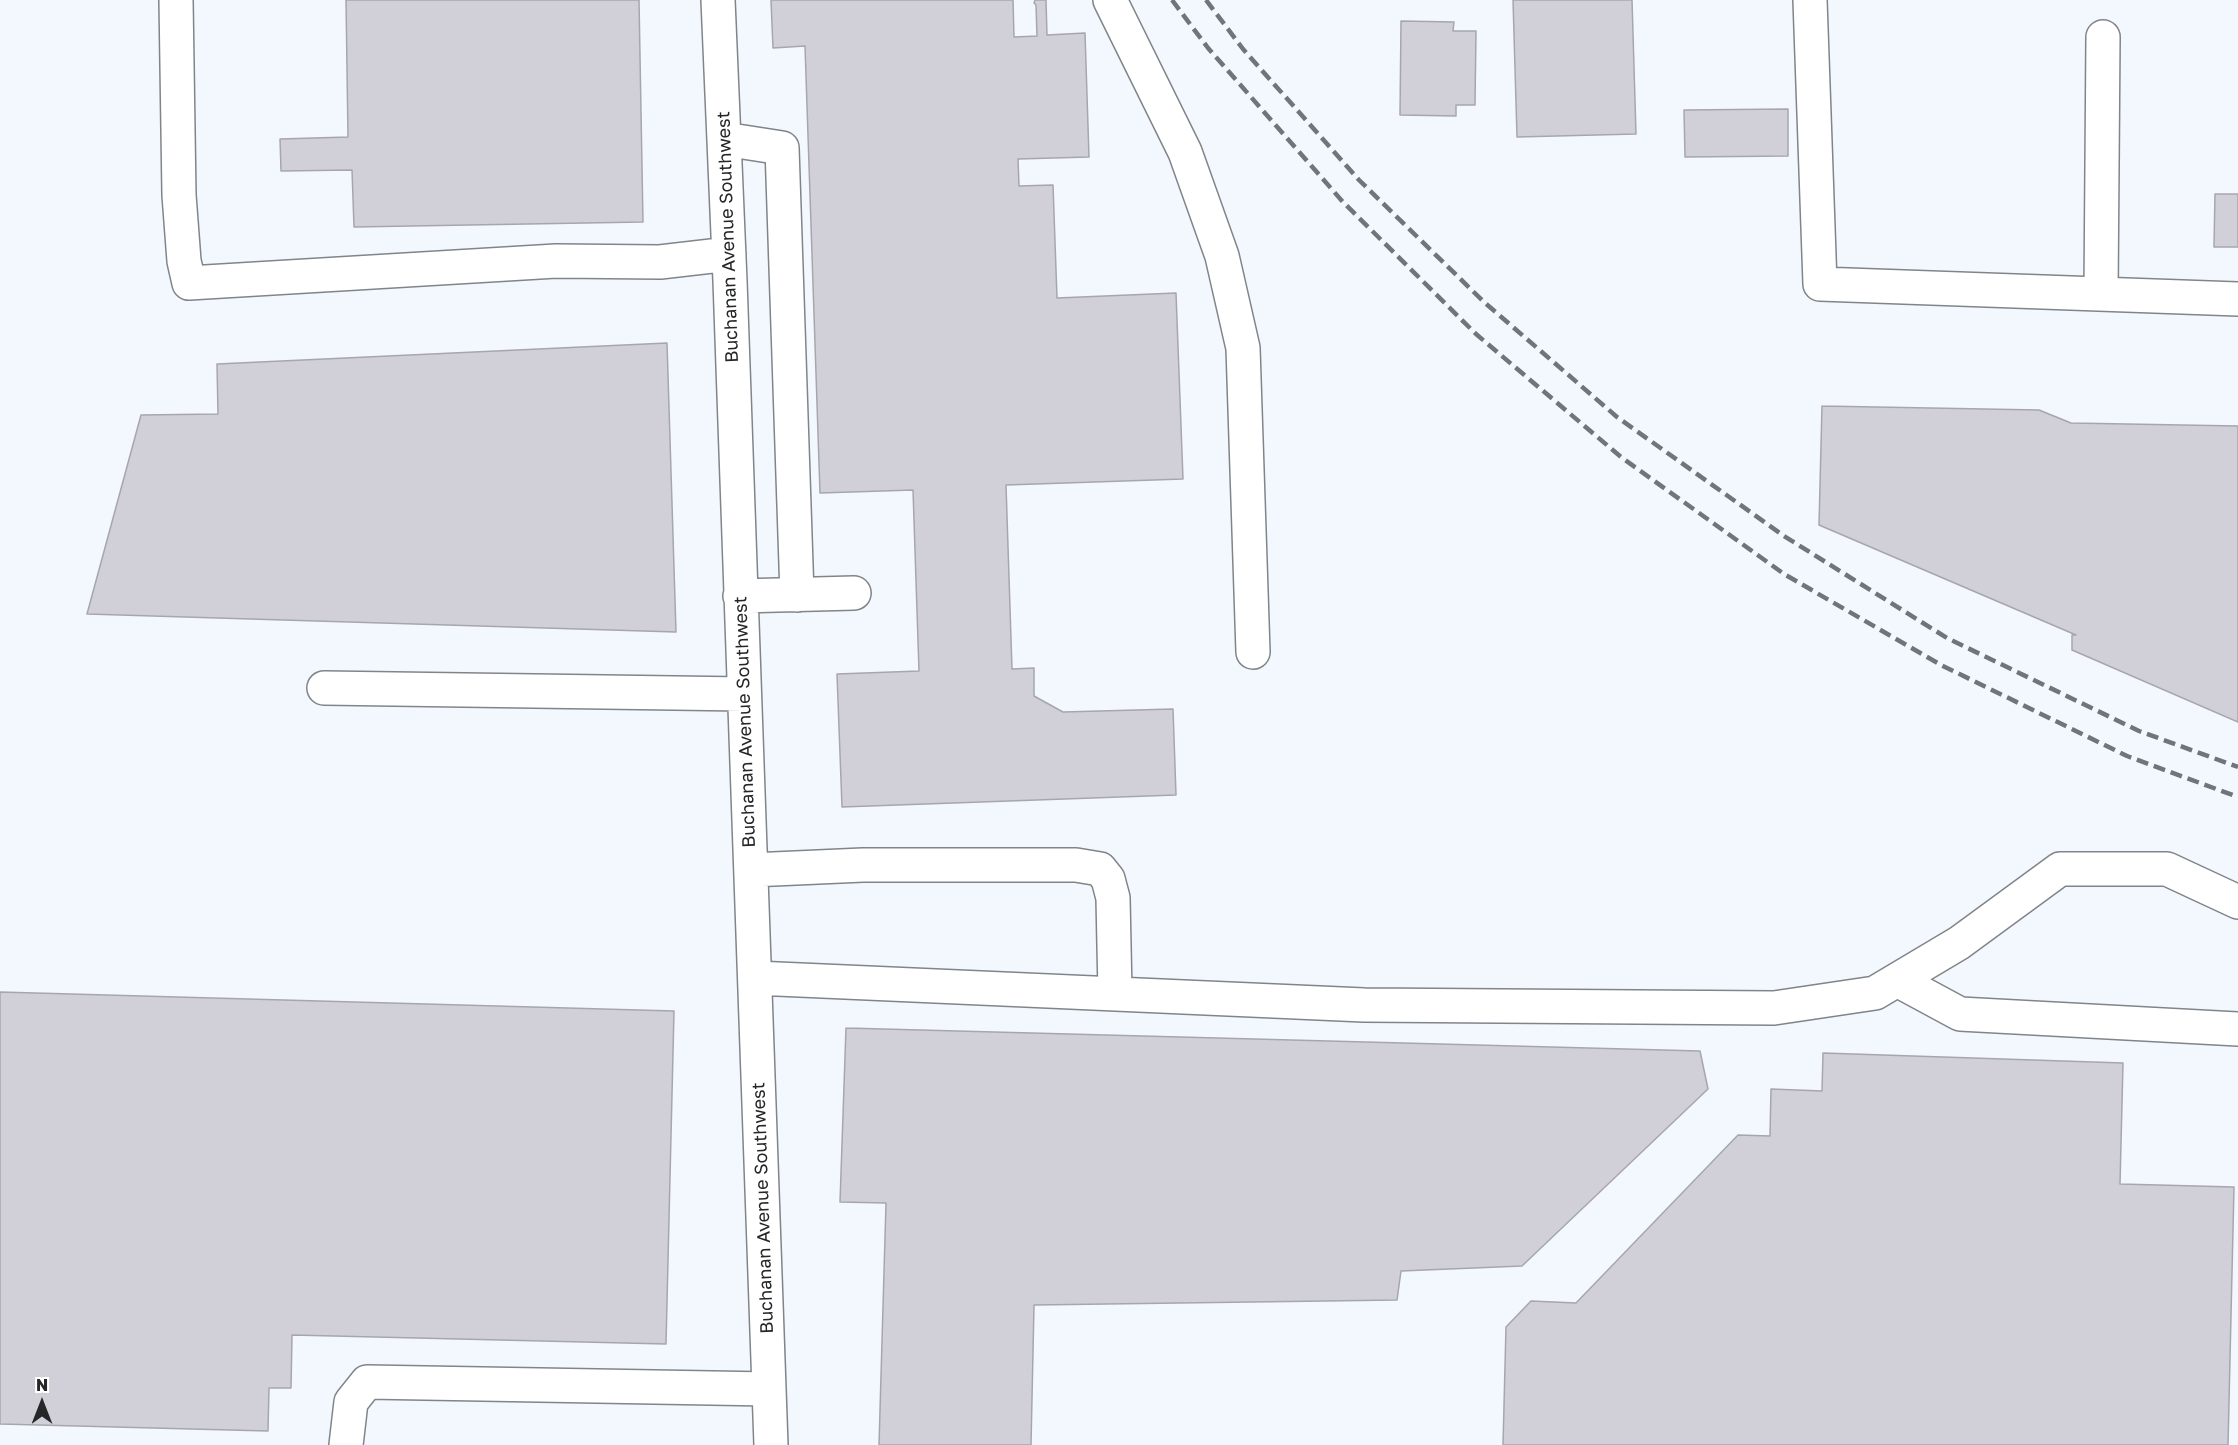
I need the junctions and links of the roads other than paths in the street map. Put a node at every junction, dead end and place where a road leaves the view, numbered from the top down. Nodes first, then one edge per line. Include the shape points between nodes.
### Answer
1 (177, 0) edge
2 (718, 0) edge
3 (1110, 0) edge
4 (1810, 0) edge
5 (2103, 37) dead end
6 (724, 139) junction
7 (729, 254) junction
8 (2101, 294) junction
9 (2238, 299) edge
10 (854, 593) dead end
11 (797, 595) junction
12 (740, 596) junction
13 (1253, 652) dead end
14 (324, 688) dead end
15 (744, 694) junction
16 (751, 870) junction
17 (2238, 902) edge
18 (755, 978) junction
19 (1897, 980) junction
20 (1115, 993) junction
21 (2238, 1029) edge
22 (770, 1389) junction
23 (346, 1445) edge
24 (771, 1445) edge

1 - 7 street via 179,195 189,283 556,261 660,262
2 - 6 street, Buchanan Avenue Southwest
3 - 13 street via 1185,152 1222,256 1242,348
4 - 8 street via 1820,284
5 - 8 street
6 - 7 street, Buchanan Avenue Southwest
6 - 11 street via 782,148
7 - 12 street, Buchanan Avenue Southwest
8 - 9 street
10 - 11 street
11 - 12 street
12 - 15 street, Buchanan Avenue Southwest
14 - 15 street
15 - 16 street, Buchanan Avenue Southwest
16 - 18 street, Buchanan Avenue Southwest
16 - 20 street via 863,865 1076,865 1100,869 1108,879 1113,898
17 - 19 street via 2167,870 2060,870 1959,943
18 - 20 street
18 - 22 street, Buchanan Avenue Southwest
19 - 20 street via 1875,993 1774,1008 1364,1005
19 - 21 street via 1960,1014
22 - 23 street via 367,1382 351,1402
22 - 24 street, Buchanan Avenue Southwest

